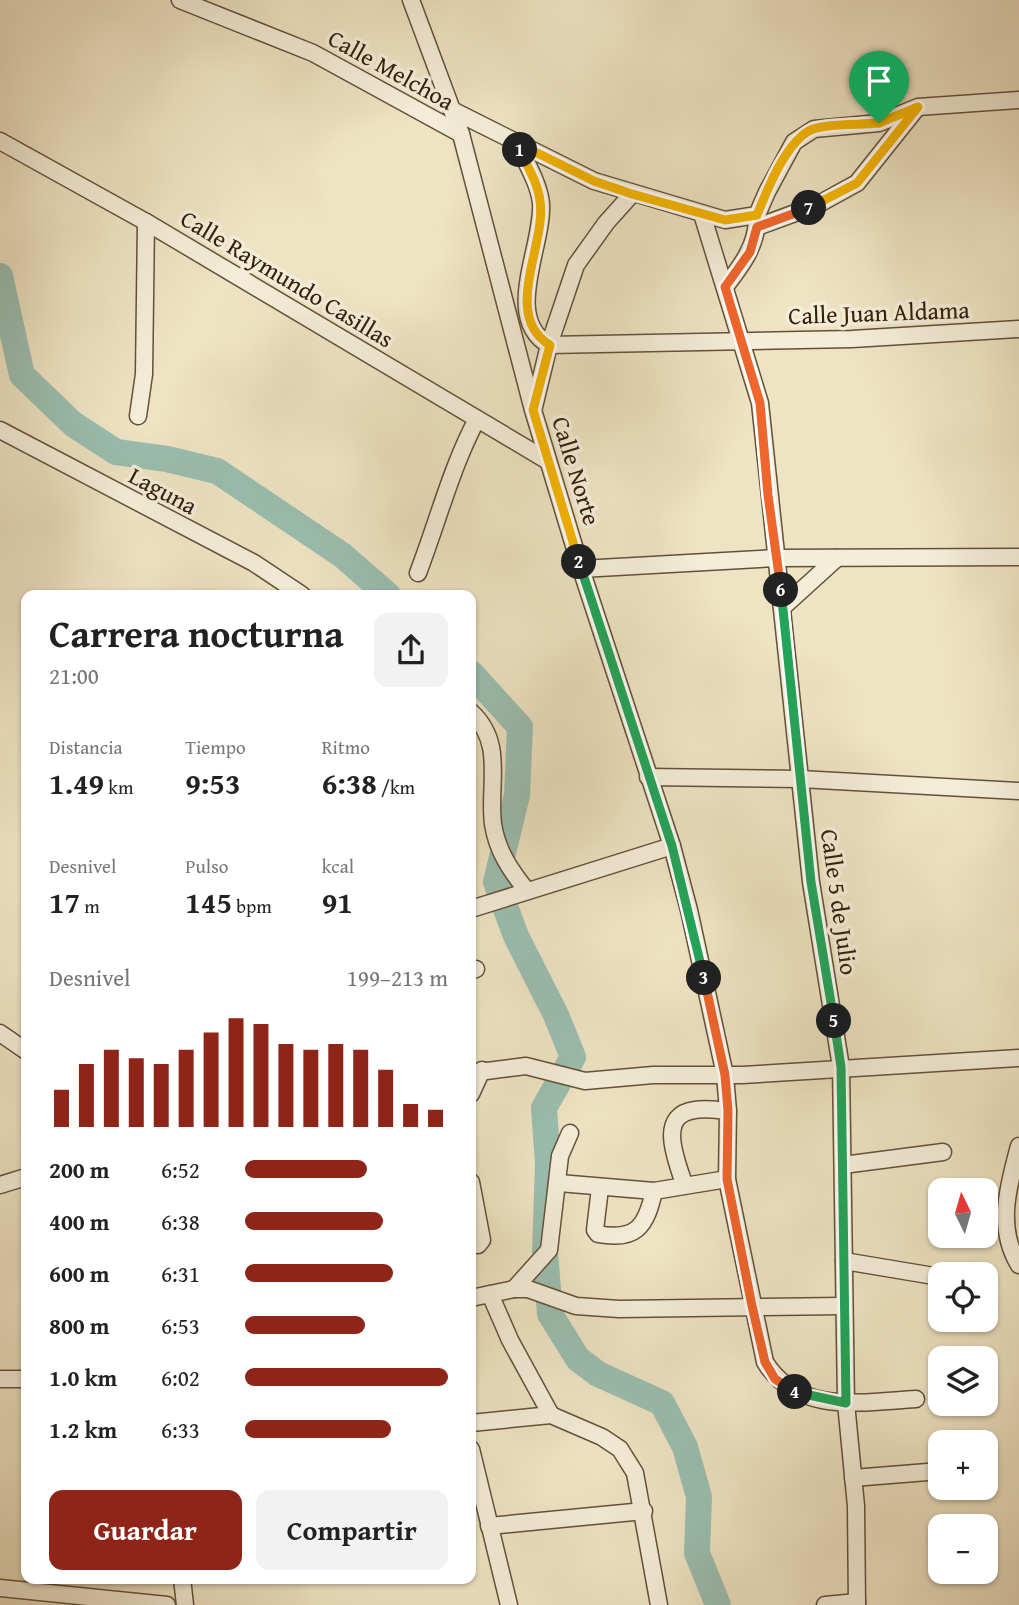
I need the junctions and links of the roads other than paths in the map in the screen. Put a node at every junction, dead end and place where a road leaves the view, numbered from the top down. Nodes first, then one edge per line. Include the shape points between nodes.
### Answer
1 (180, 0) edge
2 (411, 0) edge
3 (1019, 100) edge
4 (918, 107) junction
5 (452, 110) junction
6 (461, 134) junction
7 (0, 141) edge
8 (517, 143) junction
9 (632, 194) junction
10 (702, 214) junction
11 (757, 221) junction
12 (146, 222) junction
13 (725, 287) junction
14 (1019, 329) edge
15 (740, 341) junction
16 (550, 345) junction
17 (533, 410) junction
18 (138, 416) dead end
19 (477, 419) junction
20 (0, 430) edge
21 (548, 461) junction
22 (1019, 557) edge
23 (776, 558) junction
24 (837, 558) junction
25 (581, 569) junction
26 (418, 573) dead end
27 (294, 590) edge
28 (783, 607) junction
29 (476, 717) edge
30 (648, 777) junction
31 (800, 779) junction
32 (1019, 791) edge
33 (672, 846) junction
34 (519, 894) junction
35 (478, 907) edge
36 (0, 1033) edge
37 (21, 1048) edge
38 (1019, 1058) edge
39 (841, 1067) junction
40 (476, 1071) edge
41 (725, 1075) junction
42 (728, 1111) junction
43 (570, 1133) dead end
44 (1019, 1146) edge
45 (943, 1152) dead end
46 (843, 1165) junction
47 (21, 1179) edge
48 (727, 1179) junction
49 (559, 1183) junction
50 (684, 1184) junction
51 (0, 1185) edge
52 (600, 1188) junction
53 (654, 1191) junction
54 (476, 1208) edge
55 (476, 1245) edge
56 (844, 1261) junction
57 (1019, 1265) edge
58 (928, 1275) edge
59 (522, 1286) junction
60 (489, 1294) junction
61 (476, 1297) edge
62 (752, 1306) junction
63 (843, 1306) junction
64 (21, 1378) edge
65 (0, 1379) edge
66 (916, 1399) dead end
67 (846, 1403) junction
68 (551, 1415) junction
69 (476, 1422) edge
70 (928, 1472) edge
71 (853, 1478) junction
72 (476, 1486) edge
73 (644, 1511) junction
74 (489, 1526) junction
75 (183, 1584) edge
76 (0, 1588) edge
77 (857, 1603) edge
78 (167, 1605) edge
79 (186, 1605) edge
80 (509, 1605) edge
81 (659, 1605) edge
82 (825, 1605) edge

1 - 6 street, Calle Melchoa via 313,53
2 - 5 street, Calle Norte
3 - 4 street
4 - 11 street via 857,183 817,205
4 - 11 street via 879,123 814,129 794,142
5 - 6 street, Calle Norte
5 - 8 street
6 - 17 street, Calle Norte
7 - 12 street, Calle Raymundo Casillas
8 - 9 street via 594,181
8 - 16 street via 541,202 528,312 536,334
9 - 10 street
9 - 16 street via 576,265
10 - 11 street
10 - 13 street, Calle 5 de Julio
11 - 13 street via 750,252
12 - 18 street via 144,374
12 - 19 street, Calle Raymundo Casillas
13 - 15 street, Calle 5 de Julio
14 - 15 street, Calle Juan Aldama
15 - 16 street, Calle Juan Aldama
15 - 23 street, Calle 5 de Julio via 760,403
16 - 17 street
17 - 21 street, Calle Norte
19 - 21 street, Calle Raymundo Casillas
19 - 26 street via 457,460
20 - 27 street, Laguna via 254,563
21 - 25 street, Calle Norte
22 - 24 street
23 - 24 street
23 - 25 street
23 - 28 street, Calle 5 de Julio
24 - 28 street
25 - 30 street, Calle Norte
28 - 31 street, Calle 5 de Julio
29 - 34 street via 491,745 497,842
30 - 31 street
30 - 33 street, Calle Norte
31 - 32 street
31 - 39 street, Calle 5 de Julio via 811,882
33 - 34 street
33 - 41 street, Calle Norte
34 - 35 street
36 - 37 street
38 - 39 street
39 - 41 street
39 - 46 street, Calle 5 de Julio
40 - 41 street via 526,1066 585,1081 653,1074
41 - 42 street, Calle Norte
42 - 48 street, Calle Norte
42 - 50 street via 695,1110 674,1121 671,1137
43 - 49 street via 560,1156
44 - 57 street via 1004,1212 1006,1236
45 - 46 street
46 - 56 street, Calle 5 de Julio
47 - 51 street
48 - 50 street
48 - 62 street, Calle Norte
49 - 52 street
49 - 59 street via 549,1250
50 - 53 street
52 - 53 street
52 - 53 street via 595,1230 619,1238 630,1235 649,1214
54 - 55 street via 482,1240
56 - 58 street
56 - 63 street, Calle 5 de Julio
59 - 60 street
59 - 62 street via 576,1306
60 - 61 street
60 - 68 street
62 - 63 street
62 - 67 street, Calle Norte via 765,1362 775,1379 792,1391
63 - 67 street, Calle 5 de Julio
64 - 65 street
66 - 67 street, Calle Norte
67 - 71 street, Calle 5 de Julio
68 - 69 street
68 - 73 street via 621,1449 635,1473
70 - 71 street
71 - 77 street, Calle 5 de Julio
72 - 74 street
73 - 74 street
73 - 81 street
74 - 80 street
75 - 79 street
76 - 78 street
77 - 82 street

